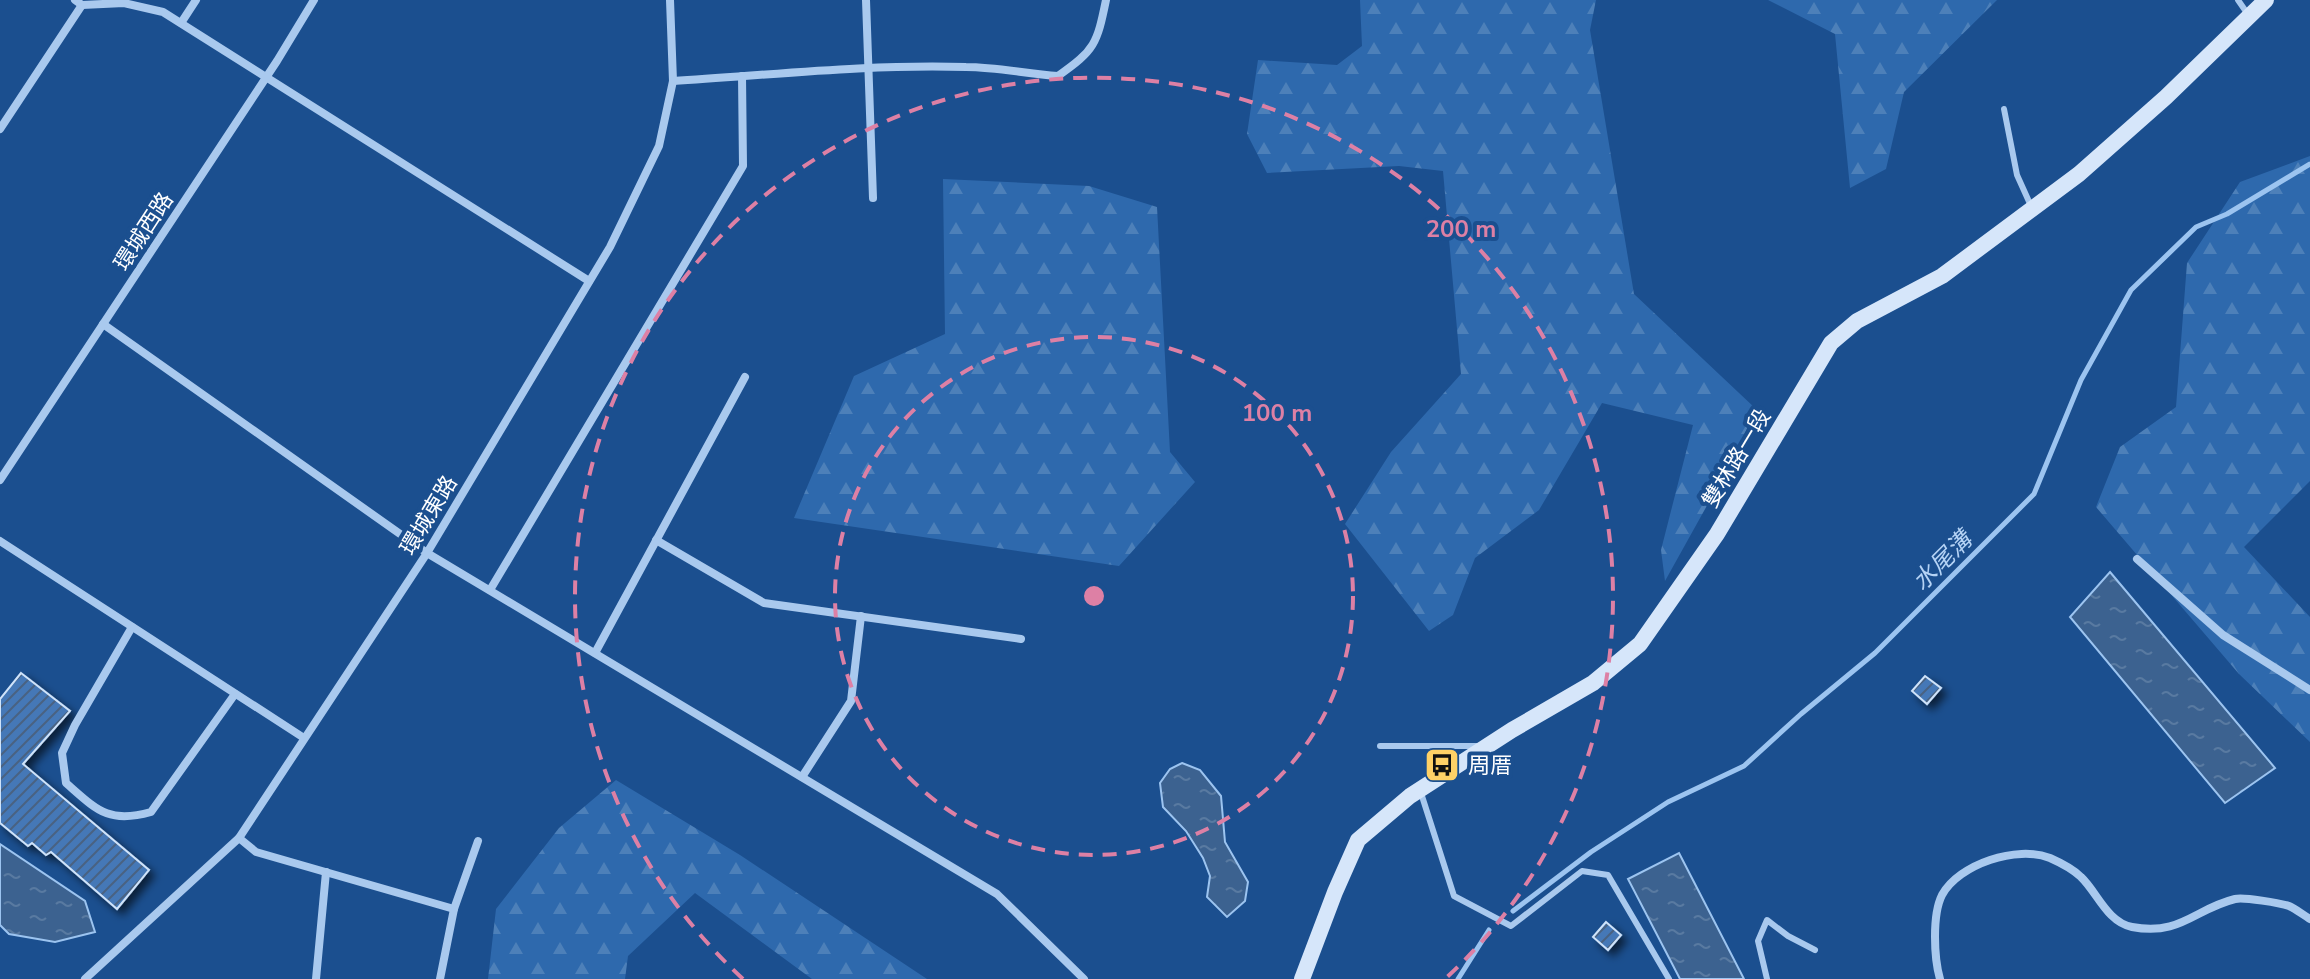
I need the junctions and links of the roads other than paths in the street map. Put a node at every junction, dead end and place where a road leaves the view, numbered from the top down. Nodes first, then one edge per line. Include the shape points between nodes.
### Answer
1 (196, 0) edge
2 (314, 0) edge
3 (670, 0) edge
4 (866, 0) edge
5 (1106, 0) edge
6 (2238, 0) edge
7 (2266, 0) edge
8 (78, 3) edge
9 (2250, 16) junction
10 (181, 23) junction
11 (868, 67) junction
12 (267, 76) junction
13 (742, 76) junction
14 (673, 81) junction
15 (2004, 109) dead end
16 (0, 129) edge
17 (873, 198) dead end
18 (2032, 209) junction
19 (589, 281) junction
20 (103, 324) junction
21 (745, 377) dead end
22 (0, 480) edge
23 (656, 540) junction
24 (0, 541) edge
25 (427, 553) junction
26 (2137, 559) dead end
27 (490, 590) junction
28 (861, 616) junction
29 (132, 627) junction
30 (1021, 639) dead end
31 (595, 653) junction
32 (2310, 690) edge
33 (235, 694) junction
34 (304, 738) junction
35 (1380, 746) dead end
36 (1487, 746) junction
37 (802, 777) junction
38 (1420, 789) junction
39 (239, 838) junction
40 (478, 841) dead end
41 (326, 872) junction
42 (454, 909) junction
43 (2310, 919) edge
44 (1815, 950) dead end
45 (85, 979) edge
46 (316, 979) edge
47 (440, 979) edge
48 (1084, 979) edge
49 (1302, 979) edge
50 (1669, 979) edge
51 (1767, 979) edge
52 (1940, 979) edge

1 - 10 street
2 - 12 street, 環城西路
3 - 14 street, 環城東路
4 - 11 street
5 - 11 street via 1092,49 1058,76 971,67
6 - 9 lane
7 - 9 street, 雙林路一段
8 - 10 street via 124,3 163,12
8 - 16 street
9 - 18 street, 雙林路一段 via 2145,116
10 - 12 street
11 - 13 street
11 - 17 street
12 - 19 street
12 - 20 street, 環城西路
13 - 14 street
13 - 27 street via 743,166
14 - 19 street, 環城東路 via 659,146
15 - 18 lane via 2017,175
18 - 36 street, 雙林路一段 via 1942,276 1857,321 1831,343 1717,534 1640,644 1593,683
19 - 25 street, 環城東路
20 - 22 street, 環城西路
20 - 25 street
21 - 23 street
23 - 28 street via 764,603
23 - 31 street
24 - 29 street
25 - 27 street
25 - 34 street, 環城東路
26 - 32 street via 2223,635
27 - 31 street
28 - 30 street
28 - 37 street via 851,701
29 - 33 street
29 - 33 street via 62,753 66,783 91,805 115,818 151,812
31 - 37 street
33 - 34 street
34 - 39 street, 環城東路
35 - 36 lane
36 - 38 street, 雙林路一段
37 - 48 street via 997,894
38 - 49 street, 雙林路一段 via 1358,840
38 - 50 lane via 1454,896 1511,926 1582,871 1608,875
39 - 41 street via 256,852
39 - 45 street, 環城東路
40 - 42 street
41 - 42 street
41 - 46 street
42 - 47 street
43 - 52 street via 2289,906 2237,898 2167,929 2129,927 2104,908 2081,877 2049,857 2000,856 1967,869 1942,895 1935,961
44 - 51 lane via 1767,920 1758,941

